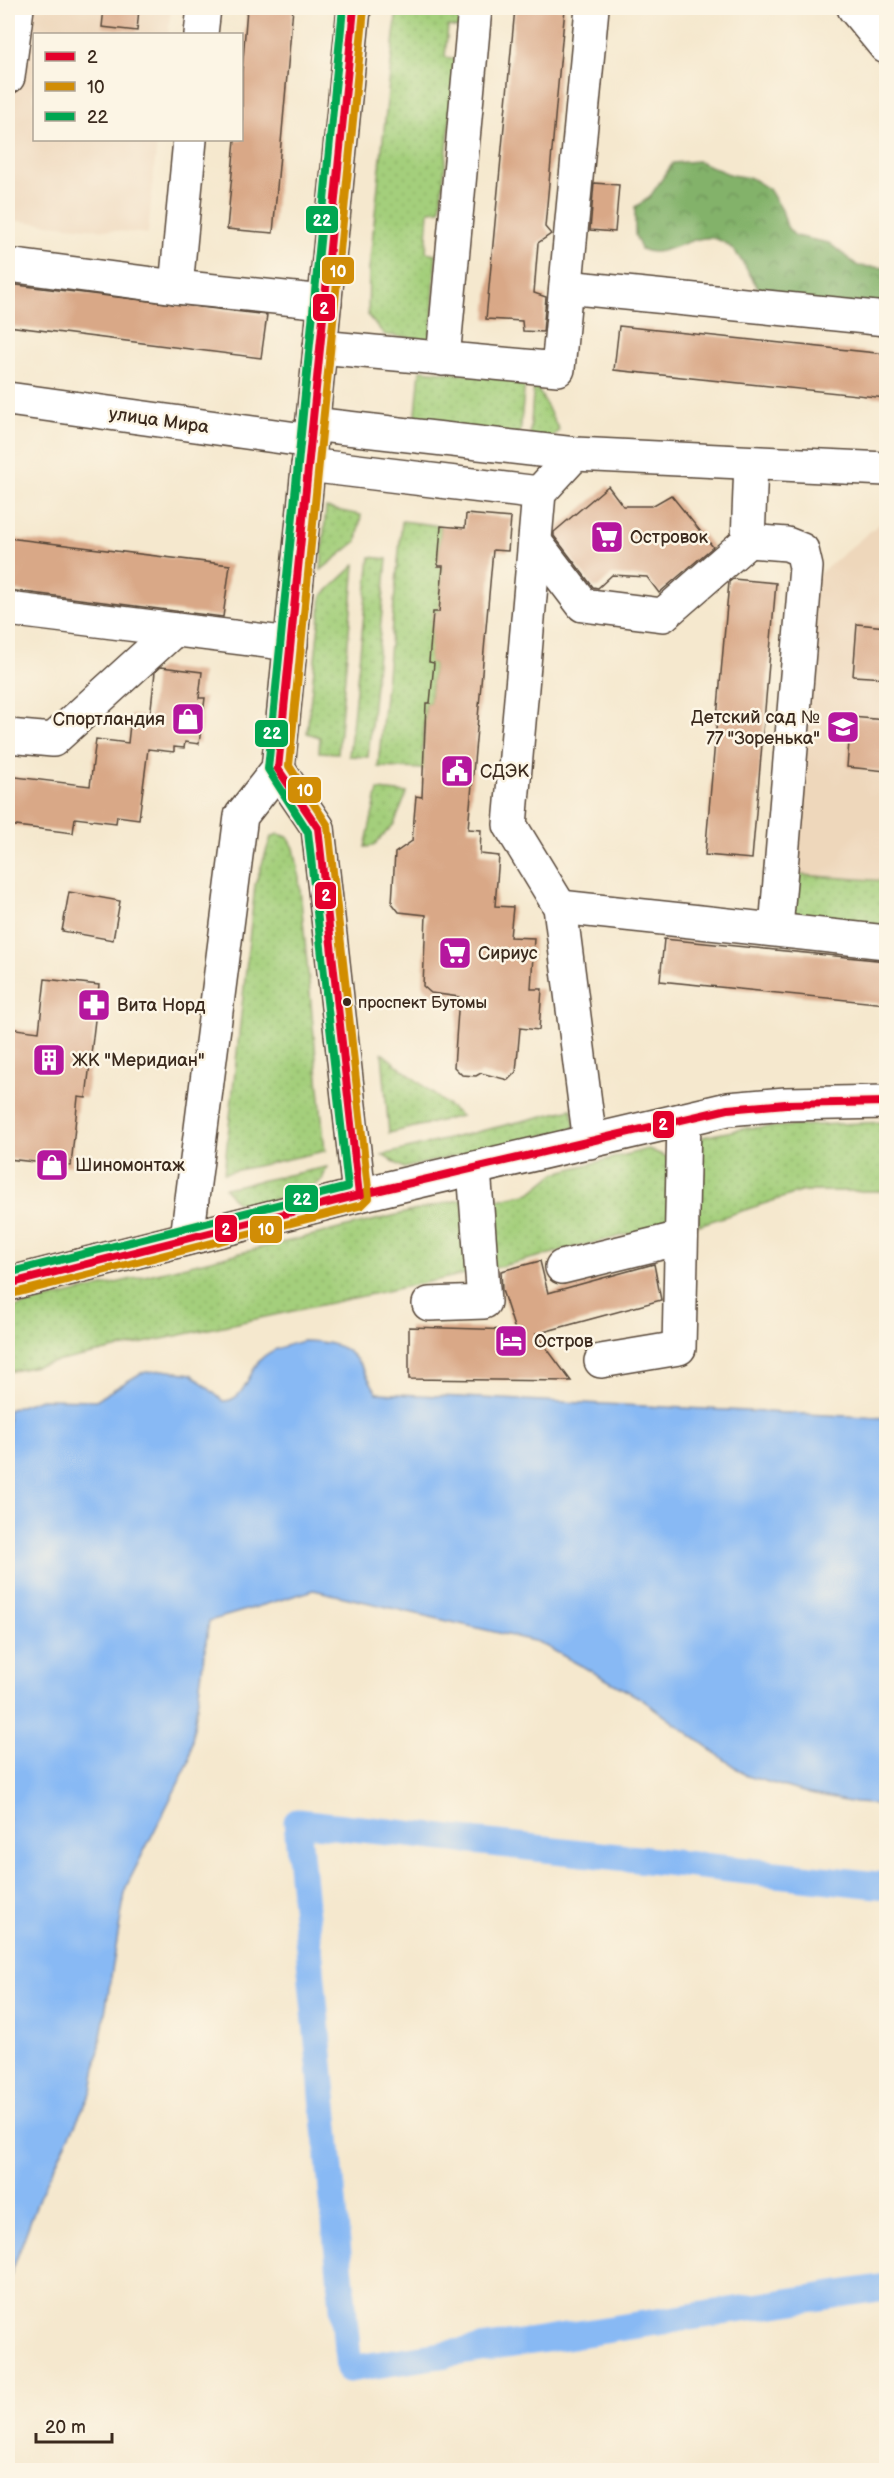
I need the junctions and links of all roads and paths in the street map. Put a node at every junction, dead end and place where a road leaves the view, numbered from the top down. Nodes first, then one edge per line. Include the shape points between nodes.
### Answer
1 (17, 8) edge
2 (204, 8) edge
3 (354, 8) edge
4 (475, 8) edge
5 (592, 8) edge
6 (854, 8) edge
7 (201, 33) edge
8 (886, 47) edge
9 (8, 77) edge
10 (190, 141) edge
11 (8, 265) edge
12 (176, 287) junction
13 (566, 287) junction
14 (325, 302) junction
15 (886, 319) edge
16 (320, 347) junction
17 (443, 358) junction
18 (8, 399) edge
19 (310, 444) junction
20 (575, 454) junction
21 (751, 463) junction
22 (886, 469) edge
23 (539, 493) junction
24 (748, 541) junction
25 (535, 542) junction
26 (8, 609) edge
27 (174, 630) junction
28 (291, 644) junction
29 (8, 736) edge
30 (278, 769) junction
31 (560, 907) junction
32 (776, 929) junction
33 (886, 942) edge
34 (886, 1102) edge
35 (684, 1121) junction
36 (590, 1142) junction
37 (474, 1169) junction
38 (359, 1195) junction
39 (188, 1238) junction
40 (681, 1238) junction
41 (561, 1267) dead end
42 (8, 1284) edge
43 (429, 1304) dead end
44 (601, 1361) dead end

1 - 9 street
2 - 7 street
3 - 14 street
4 - 17 street
5 - 13 street
6 - 8 street
10 - 12 street
11 - 12 street
12 - 14 street
13 - 15 street
13 - 17 street via 558,369
14 - 16 street
16 - 17 street
16 - 19 street
18 - 19 street, улица Мира
19 - 20 street
19 - 23 street
19 - 28 street
20 - 21 street
20 - 23 street
21 - 22 street
21 - 24 street
23 - 25 street
24 - 25 street via 663,615 583,605
24 - 32 street via 787,544 802,550 807,567
25 - 31 street via 510,825
26 - 27 street
27 - 28 street
27 - 29 street via 53,740
28 - 30 street
30 - 38 street via 318,828
30 - 39 street via 241,816
31 - 32 street
31 - 36 street
32 - 33 street
34 - 35 street via 728,1109
35 - 36 street
35 - 40 street
36 - 37 street
37 - 38 street
37 - 43 street via 484,1302
38 - 39 street
39 - 42 street
40 - 41 street
40 - 44 street via 679,1348

